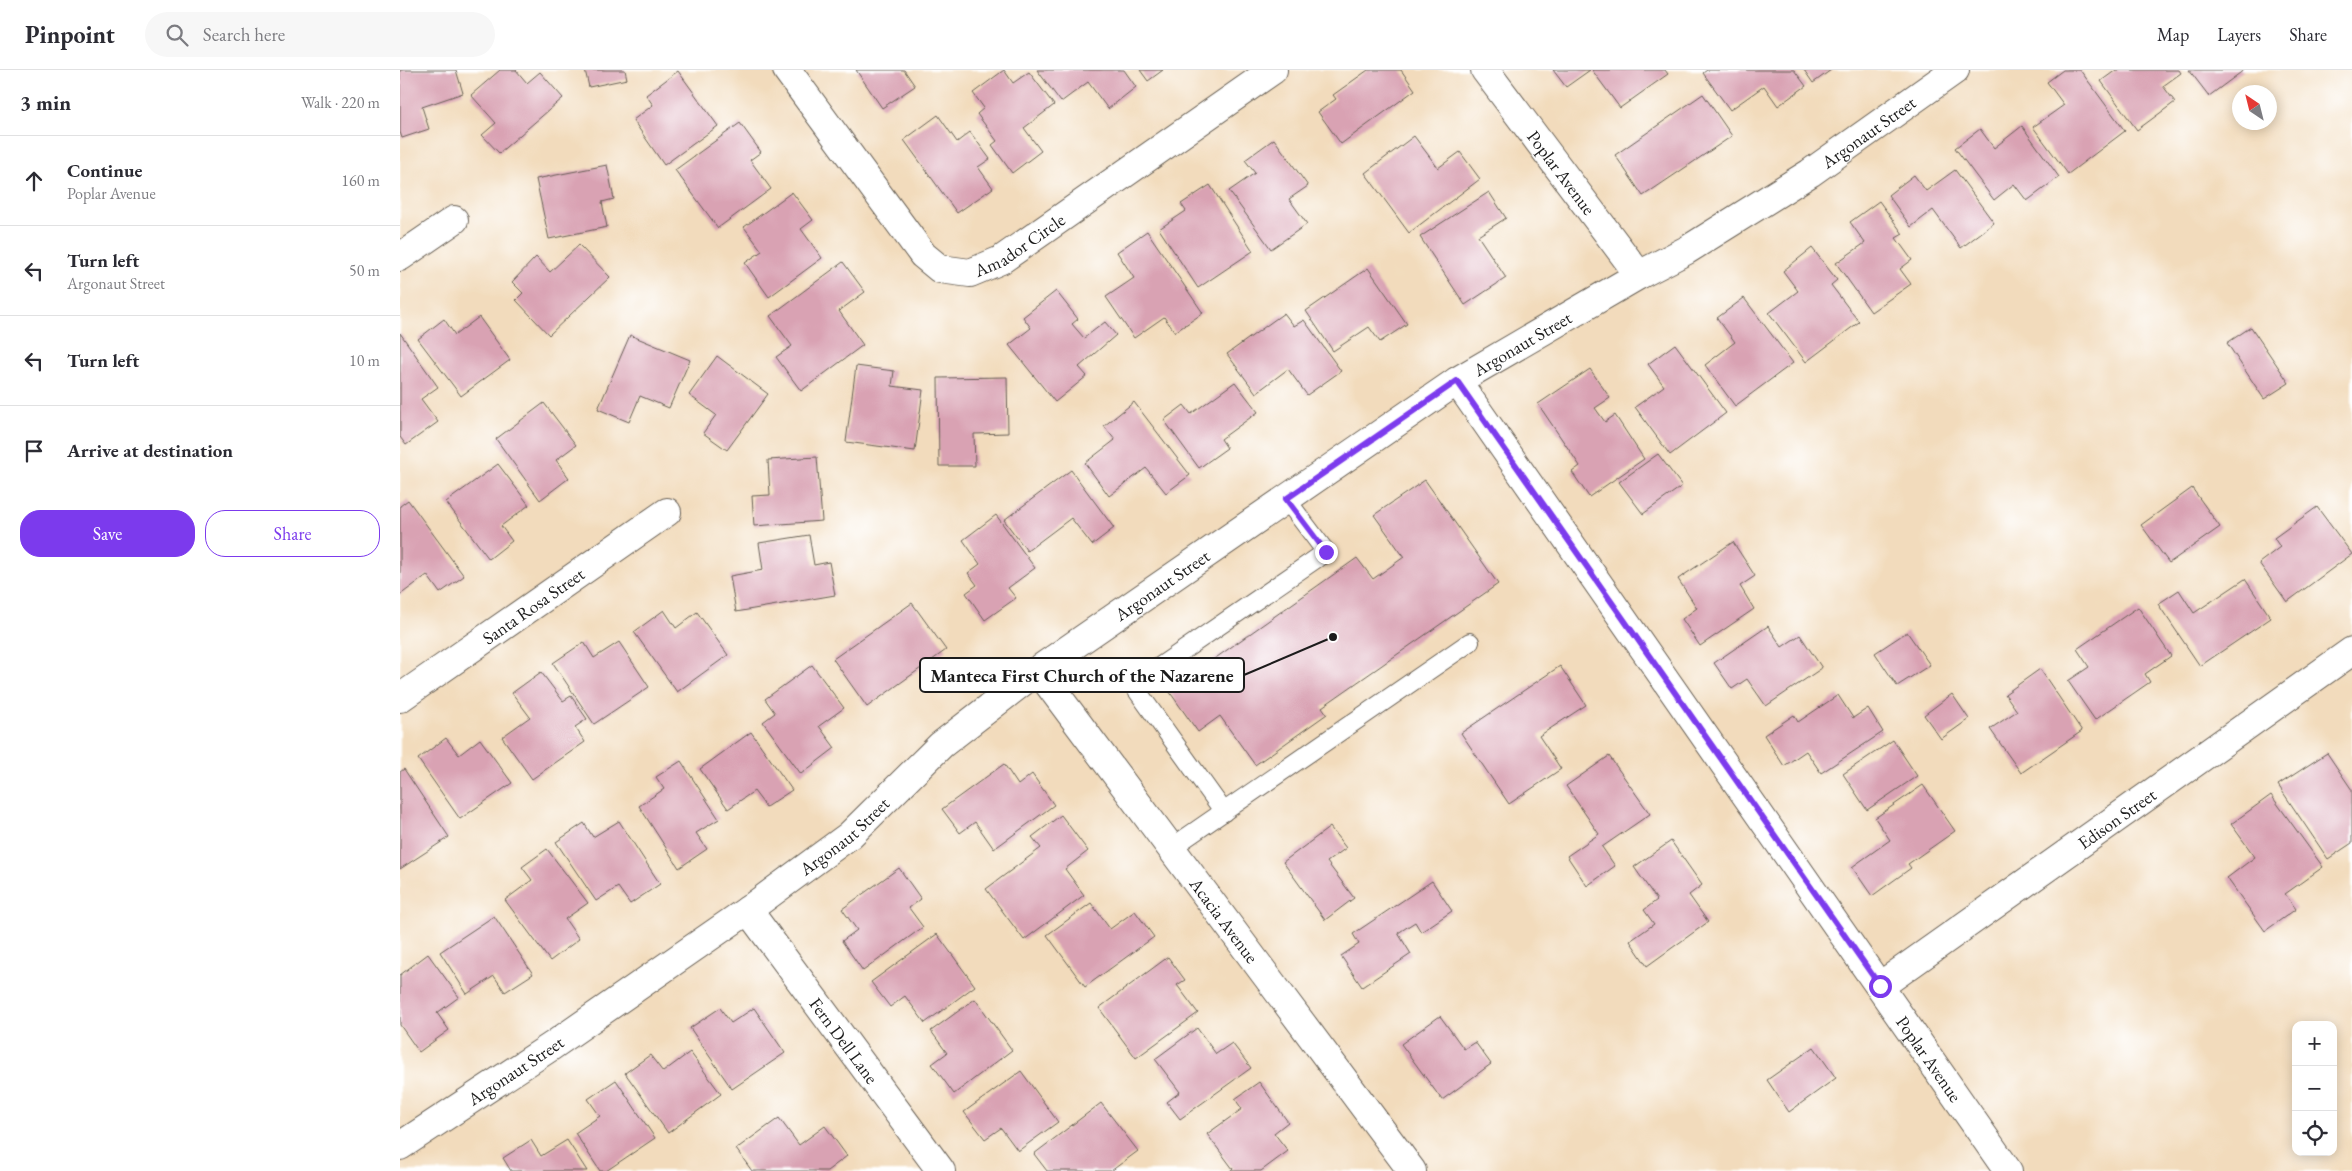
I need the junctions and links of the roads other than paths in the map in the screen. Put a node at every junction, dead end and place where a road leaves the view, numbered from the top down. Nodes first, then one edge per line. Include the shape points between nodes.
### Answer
1 (786, 70) edge
2 (1273, 70) edge
3 (1485, 70) edge
4 (1955, 70) edge
5 (454, 220) dead end
6 (400, 257) edge
7 (1638, 275) junction
8 (1457, 381) junction
9 (1286, 499) junction
10 (667, 512) dead end
11 (1470, 642) dead end
12 (2352, 652) edge
13 (1038, 670) junction
14 (400, 698) edge
15 (1224, 812) junction
16 (1172, 848) junction
17 (748, 910) junction
18 (1880, 986) junction
19 (400, 1146) edge
20 (941, 1171) edge
21 (1412, 1171) edge
22 (2008, 1171) edge

1 - 2 street, Amador Circle via 924,255 940,269 970,272 1001,260
3 - 7 street, Poplar Avenue
4 - 7 street, Argonaut Street via 1810,173 1686,250
5 - 6 street
7 - 8 street, Argonaut Street
8 - 9 street, Argonaut Street
8 - 18 street, Poplar Avenue
9 - 13 street, Argonaut Street
9 - 15 lane via 1326,552 1133,685
10 - 14 street, Santa Rosa Street
11 - 15 lane
12 - 18 street, Edison Street
13 - 16 street, Acacia Avenue
13 - 17 street, Argonaut Street via 941,745 850,834
15 - 16 lane
16 - 21 street, Acacia Avenue
17 - 19 street, Argonaut Street via 552,1046
17 - 20 street, Fern Dell Lane
18 - 22 street, Poplar Avenue

